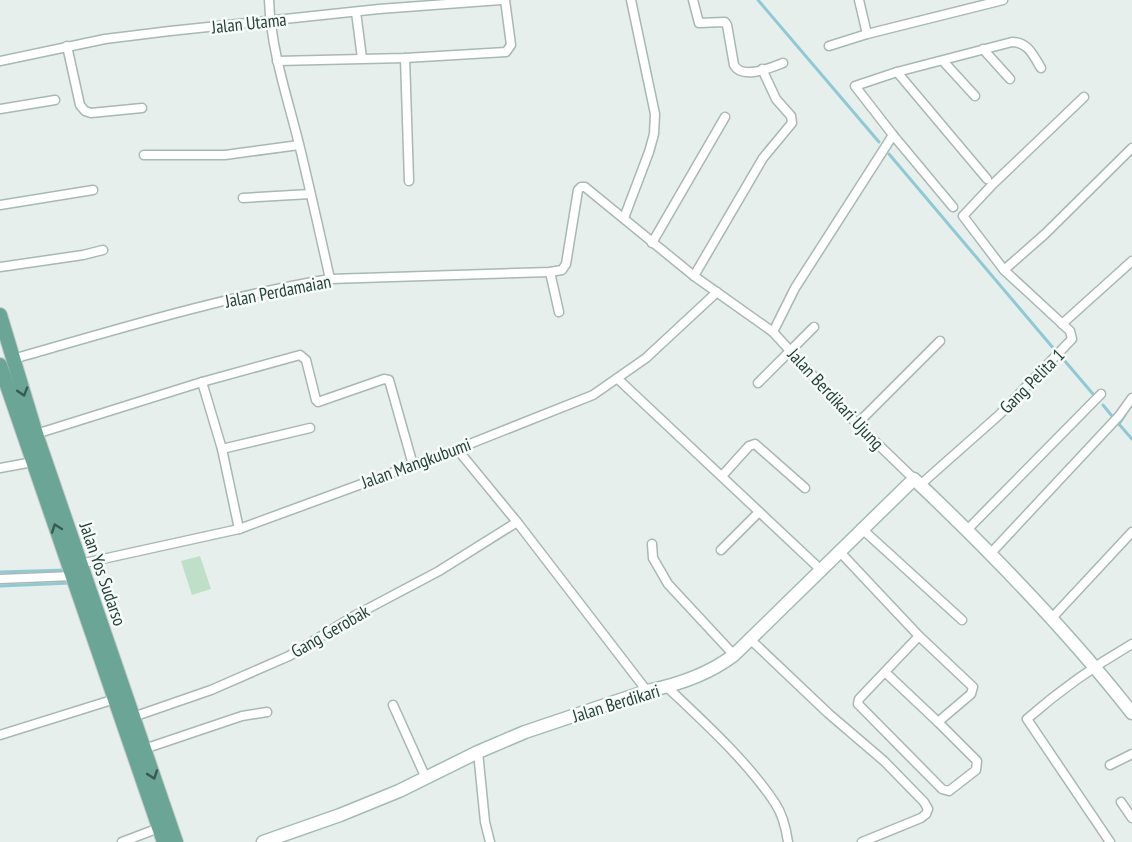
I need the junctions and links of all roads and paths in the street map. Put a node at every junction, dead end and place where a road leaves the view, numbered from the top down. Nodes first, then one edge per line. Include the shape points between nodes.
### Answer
1 (269, 0) edge
2 (503, 0) edge
3 (631, 0) edge
4 (693, 0) edge
5 (859, 0) edge
6 (1003, 0) edge
7 (379, 4) edge
8 (356, 12) junction
9 (270, 21) junction
10 (867, 34) junction
11 (68, 46) junction
12 (829, 46) dead end
13 (984, 49) junction
14 (362, 58) junction
15 (405, 58) junction
16 (0, 61) edge
17 (277, 61) junction
18 (943, 61) junction
19 (783, 63) dead end
20 (1041, 68) dead end
21 (762, 69) junction
22 (897, 72) junction
23 (1010, 79) dead end
24 (975, 96) dead end
25 (1084, 97) dead end
26 (56, 100) dead end
27 (142, 108) dead end
28 (0, 109) edge
29 (725, 117) dead end
30 (893, 135) junction
31 (299, 145) junction
32 (1132, 148) edge
33 (144, 155) dead end
34 (987, 178) dead end
35 (409, 181) dead end
36 (93, 190) dead end
37 (310, 194) junction
38 (243, 198) dead end
39 (0, 206) edge
40 (953, 207) dead end
41 (624, 218) junction
42 (652, 243) junction
43 (103, 250) dead end
44 (1132, 261) edge
45 (0, 267) edge
46 (1004, 270) junction
47 (550, 272) junction
48 (694, 276) junction
49 (330, 279) junction
50 (717, 292) junction
51 (560, 312) dead end
52 (1, 324) edge
53 (1062, 324) junction
54 (814, 327) dead end
55 (773, 332) junction
56 (940, 341) dead end
57 (791, 351) junction
58 (13, 359) junction
59 (0, 365) edge
60 (618, 379) junction
61 (202, 382) junction
62 (758, 383) dead end
63 (1101, 394) dead end
64 (1132, 398) edge
65 (857, 424) junction
66 (310, 428) dead end
67 (36, 434) junction
68 (222, 449) junction
69 (457, 449) junction
70 (33, 462) junction
71 (413, 465) junction
72 (0, 468) edge
73 (722, 476) junction
74 (917, 482) junction
75 (805, 488) dead end
76 (759, 512) junction
77 (517, 522) junction
78 (861, 528) junction
79 (239, 529) junction
80 (968, 529) junction
81 (1132, 532) edge
82 (652, 544) dead end
83 (721, 550) dead end
84 (838, 551) junction
85 (991, 553) junction
86 (820, 569) junction
87 (77, 570) junction
88 (0, 579) edge
89 (1051, 619) junction
90 (962, 621) dead end
91 (919, 636) junction
92 (750, 639) junction
93 (1132, 644) edge
94 (734, 655) junction
95 (1095, 665) junction
96 (885, 672) junction
97 (667, 687) junction
98 (647, 691) junction
99 (115, 699) junction
100 (393, 705) dead end
101 (267, 712) dead end
102 (1132, 713) edge
103 (133, 717) junction
104 (938, 722) junction
105 (0, 735) edge
106 (144, 749) junction
107 (477, 752) junction
108 (1132, 754) edge
109 (1110, 765) dead end
110 (425, 776) junction
111 (156, 801) junction
112 (1121, 802) dead end
113 (1132, 818) edge
114 (162, 835) edge
115 (122, 842) edge
116 (176, 842) edge
117 (263, 842) edge
118 (490, 842) edge
119 (788, 842) edge
120 (861, 842) edge
121 (1110, 842) edge

1 - 9 street
2 - 7 street, Jalan Utama
2 - 15 street via 511,45 507,52
3 - 41 street via 655,114 649,152
4 - 21 street via 699,23 727,25 737,71
5 - 10 street
6 - 10 street
7 - 8 street, Jalan Utama
8 - 9 street, Jalan Utama
8 - 14 street
9 - 11 street, Jalan Utama via 148,33
9 - 17 street
10 - 12 street
11 - 16 street, Jalan Utama
11 - 27 street via 80,105 85,111
13 - 18 street
13 - 20 street via 1021,42
13 - 23 street
14 - 15 street
14 - 17 street
15 - 35 street
17 - 31 street
18 - 22 street
18 - 24 street
19 - 21 street
21 - 48 street via 792,123 763,158
22 - 30 street via 855,86
22 - 34 street
25 - 46 street, Gang Pelita 1 via 963,216
26 - 28 street
29 - 42 street
30 - 40 street
30 - 55 street via 795,288
31 - 33 street via 225,154
31 - 37 street
32 - 46 street
36 - 39 street
37 - 38 street
37 - 49 street
41 - 42 street, Jalan Berdikari Ujung
41 - 47 street, Jalan Berdikari Ujung via 585,188 579,188 566,264 562,270
42 - 48 street, Jalan Berdikari Ujung
43 - 45 street
44 - 53 street
46 - 53 street, Gang Pelita 1
47 - 49 street, Jalan Perdamaian
47 - 51 street
48 - 50 street, Jalan Berdikari Ujung
49 - 58 street, Jalan Perdamaian via 250,293
50 - 55 street, Jalan Berdikari Ujung
50 - 60 street, Jalan Mangkubumi
52 - 58 main road, Jalan Yos Sudarso
53 - 74 street, Gang Pelita 1 via 1072,335 1069,344 999,415
54 - 57 street
55 - 57 street, Jalan Berdikari Ujung
56 - 65 street
57 - 62 street
57 - 65 street, Jalan Berdikari Ujung
58 -> 67 main road, Jalan Yos Sudarso
59 - 70 main road, Jalan Yos Sudarso
60 - 69 street, Jalan Mangkubumi via 593,395
60 - 73 street
61 - 67 street
61 - 68 street
61 - 71 street via 300,356 306,360 318,402 387,379
63 - 80 street
64 - 85 street
65 - 74 street, Jalan Berdikari Ujung
66 - 68 street
67 - 87 main road, Jalan Yos Sudarso
68 - 79 street
69 - 71 street, Jalan Mangkubumi
69 - 77 street
70 - 72 street
87 -> 70 main road, Jalan Yos Sudarso
71 - 79 street, Jalan Mangkubumi
73 - 75 street via 754,444
73 - 76 street
74 - 78 street, Jalan Berdikari
74 - 80 street, Jalan Berdikari Ujung
76 - 83 street
76 - 86 street
77 - 98 street
77 - 103 street, Gang Gerobak via 289,656 211,690
78 - 84 street, Jalan Berdikari
78 - 90 street
79 - 87 street, Jalan Mangkubumi
80 - 85 street, Jalan Berdikari Ujung
81 - 89 street
82 - 94 street via 653,558 668,584
84 - 86 street, Jalan Berdikari
84 - 91 street
85 - 89 street, Jalan Berdikari Ujung
86 - 92 street, Jalan Berdikari
87 - 88 street, Jalan Mangkubumi
87 - 99 main road, Jalan Yos Sudarso
87 - 103 main road, Jalan Yos Sudarso
89 - 95 street, Jalan Berdikari Ujung
91 - 96 street
91 - 104 street via 973,689
92 - 94 street, Jalan Berdikari
92 - 120 street via 884,761 928,809 921,818
93 - 95 street
94 - 97 street, Jalan Berdikari via 718,667
95 - 102 street, Jalan Berdikari Ujung
95 - 121 street via 1027,719
96 - 104 street
96 - 104 street via 859,699 859,706 942,789 949,790 976,770 978,762
97 - 98 street, Jalan Berdikari
97 - 119 street via 749,770 776,804
98 - 107 street, Jalan Berdikari
99 - 105 street
99 - 111 main road, Jalan Yos Sudarso
100 - 110 street
101 - 106 street via 242,716
103 - 106 main road, Jalan Yos Sudarso
106 -> 111 main road, Jalan Yos Sudarso
107 - 110 street, Jalan Berdikari
107 - 118 street
108 - 109 street
110 - 117 street, Jalan Berdikari via 340,815
111 - 114 main road, Jalan Yos Sudarso
111 - 116 main road, Jalan Yos Sudarso
112 - 113 street
114 - 115 street

